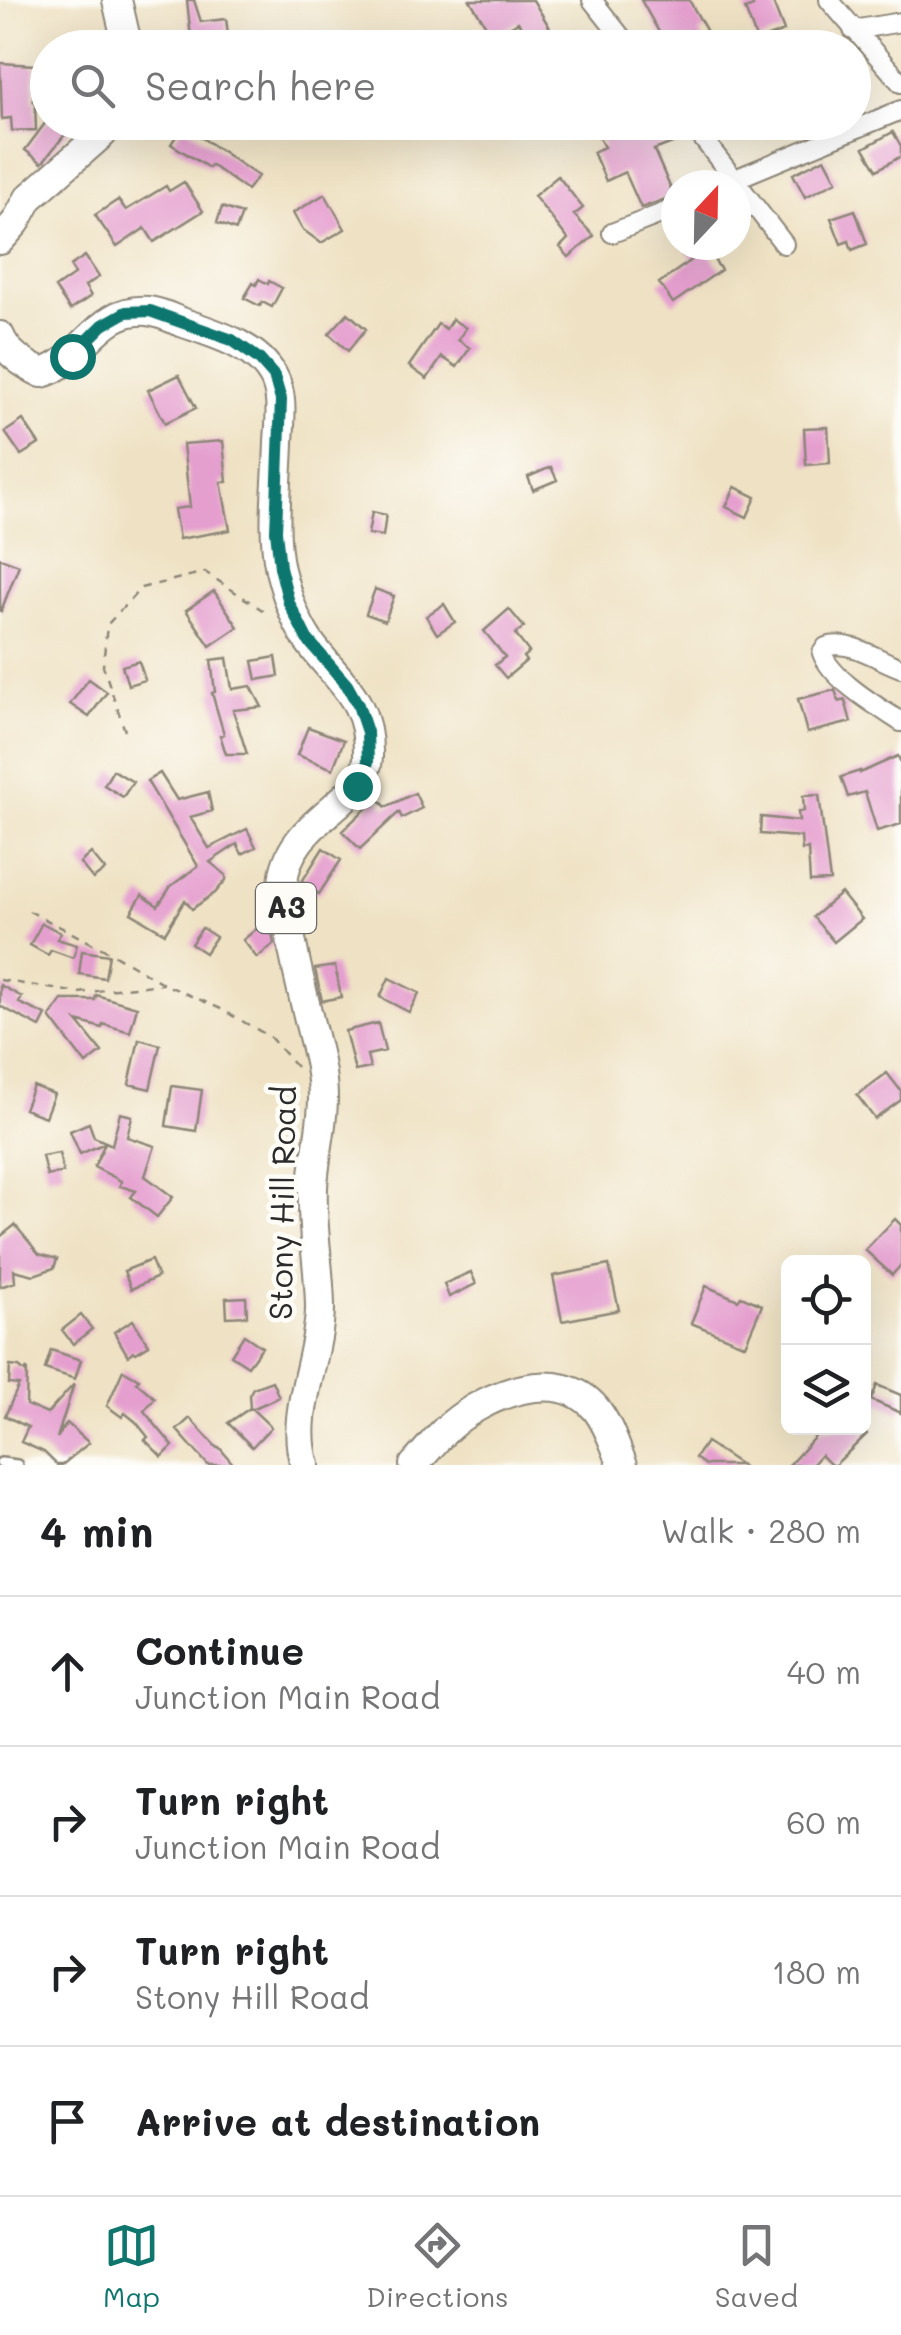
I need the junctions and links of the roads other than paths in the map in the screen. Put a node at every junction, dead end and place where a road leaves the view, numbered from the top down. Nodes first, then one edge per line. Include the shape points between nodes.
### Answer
1 (117, 0) edge
2 (592, 0) edge
3 (829, 0) edge
4 (901, 22) edge
5 (124, 30) edge
6 (616, 30) edge
7 (853, 30) joint
8 (871, 50) edge
9 (901, 84) edge
10 (901, 110) edge
11 (871, 123) edge
12 (95, 140) edge
13 (703, 140) edge
14 (831, 140) edge
15 (724, 170) edge
16 (751, 174) edge
17 (751, 205) edge
18 (661, 214) edge
19 (612, 233) dead end
20 (0, 240) edge
21 (784, 244) dead end
22 (0, 336) edge
23 (901, 668) edge
24 (901, 722) edge
25 (1, 1463) edge
26 (17, 1465) edge
27 (305, 1465) edge
28 (414, 1465) edge
29 (623, 1465) edge

1 - 5 main road
2 - 6 street
3 - 7 street
4 - 7 street
8 - 9 street
10 - 11 street
12 - 20 main road via 28,198
13 - 15 street
14 - 16 street
17 - 21 street
18 - 19 street
22 - 27 main road, Stony Hill Road / A3 via 24,365 42,373 56,369 103,325 126,312 150,311 232,340 274,376 281,400 280,567 307,639 358,705 368,762 357,786 306,830 289,856 283,884 323,1099 312,1189 320,1311 301,1419
23 - 24 street via 850,647 835,644 822,652 844,680
25 - 26 lane
28 - 29 main road via 472,1410 518,1390 550,1386 576,1392 597,1410

